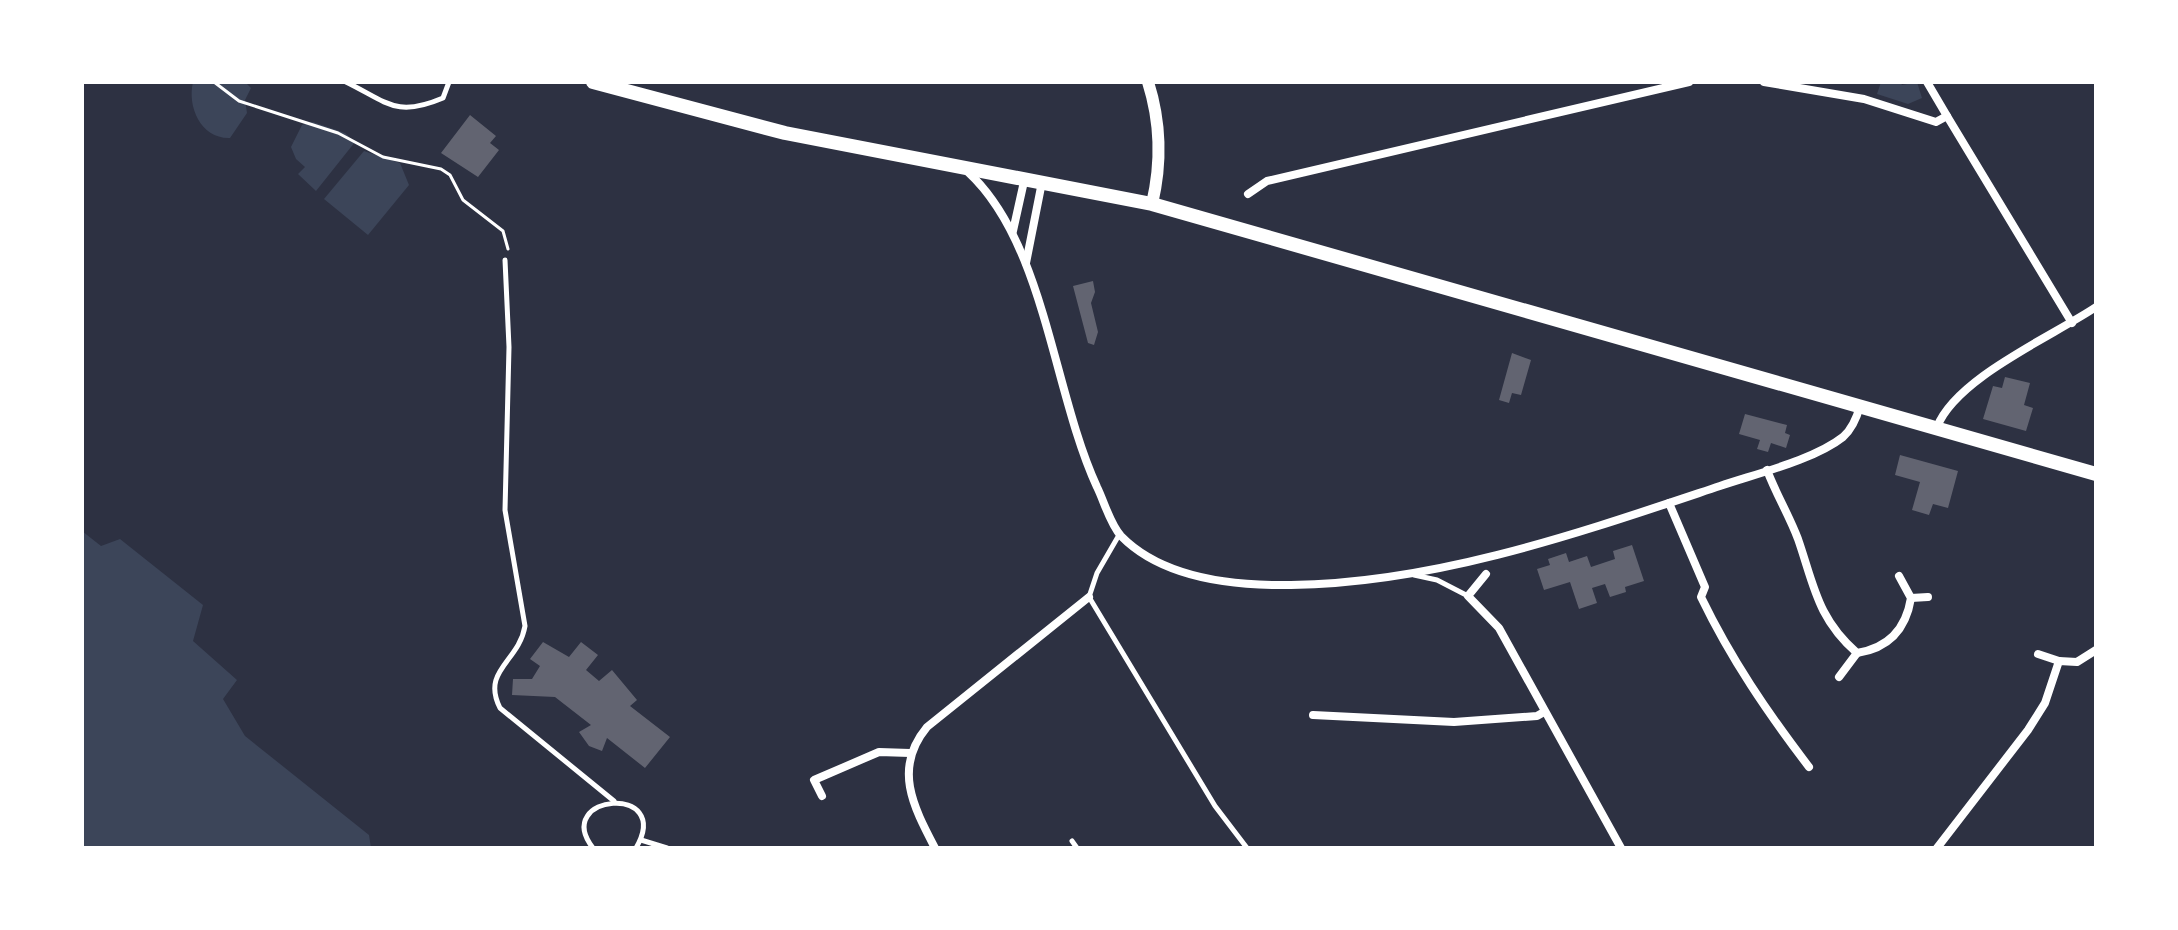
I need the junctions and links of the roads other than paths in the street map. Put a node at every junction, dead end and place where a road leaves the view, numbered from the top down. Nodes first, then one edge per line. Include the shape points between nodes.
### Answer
1 (346, 82) edge
2 (449, 82) edge
3 (593, 82) edge
4 (1148, 82) edge
5 (1689, 82) edge
6 (1764, 82) edge
7 (1927, 82) edge
8 (1947, 116) junction
9 (961, 165) junction
10 (1025, 177) junction
11 (1042, 180) junction
12 (1248, 194) dead end
13 (1152, 204) junction
14 (1013, 231) junction
15 (505, 260) road end
16 (1026, 264) junction
17 (2096, 307) edge
18 (2072, 323) junction
19 (1860, 406) junction
20 (1937, 427) junction
21 (1767, 470) junction
22 (2096, 474) edge
23 (1669, 503) junction
24 (1119, 534) junction
25 (1405, 573) junction
26 (1486, 574) dead end
27 (1899, 576) dead end
28 (1468, 596) junction
29 (1089, 597) junction
30 (1928, 597) dead end
31 (1911, 598) junction
32 (2096, 650) edge
33 (1857, 653) junction
34 (2038, 654) dead end
35 (2059, 661) junction
36 (1839, 677) dead end
37 (1544, 712) junction
38 (1313, 715) dead end
39 (910, 753) junction
40 (1809, 767) dead end
41 (822, 796) dead end
42 (614, 801) junction
43 (641, 840) junction
44 (1072, 841) dead end
45 (593, 848) edge
46 (636, 848) edge
47 (667, 848) edge
48 (935, 848) edge
49 (1077, 848) edge
50 (1247, 848) edge
51 (1621, 848) edge
52 (1937, 848) edge

1 - 2 lane via 388,106 418,109 443,98
3 - 9 main road via 785,133
4 - 13 street via 1159,133 1160,172
5 - 12 street via 1267,181
6 - 8 street via 1849,96 1936,122
7 - 8 street
8 - 18 street
9 - 10 main road
9 - 14 street via 985,187
10 - 11 main road
10 - 14 street
11 - 13 main road
11 - 16 street
13 - 19 main road
14 - 16 street
15 - 42 lane via 505,510 525,626 523,638 493,682 494,696 513,720
16 - 24 street via 1087,465
17 - 18 street
18 - 20 street via 1968,386 1947,407
19 - 20 main road
19 - 21 street via 1841,438
20 - 22 main road
21 - 23 street
21 - 33 street via 1799,542 1813,592 1834,630
23 - 25 street via 1563,536
23 - 40 street via 1721,640
24 - 25 street via 1162,563 1230,583 1291,585
24 - 29 lane
25 - 28 lane via 1437,580
26 - 28 street
27 - 31 street
28 - 37 street via 1499,628
29 - 39 street via 927,727
29 - 50 lane via 1215,806
30 - 31 street
31 - 33 street via 1900,630 1887,643
32 - 35 street via 2077,662
33 - 36 street
34 - 35 street
35 - 52 street via 2045,703 2028,730
37 - 38 street via 1454,722
37 - 51 street
39 - 41 street via 879,752 814,780
39 - 48 street via 908,784
42 - 43 lane via 638,813
42 - 45 lane via 589,815 586,834
43 - 46 lane
43 - 47 lane
44 - 49 lane

